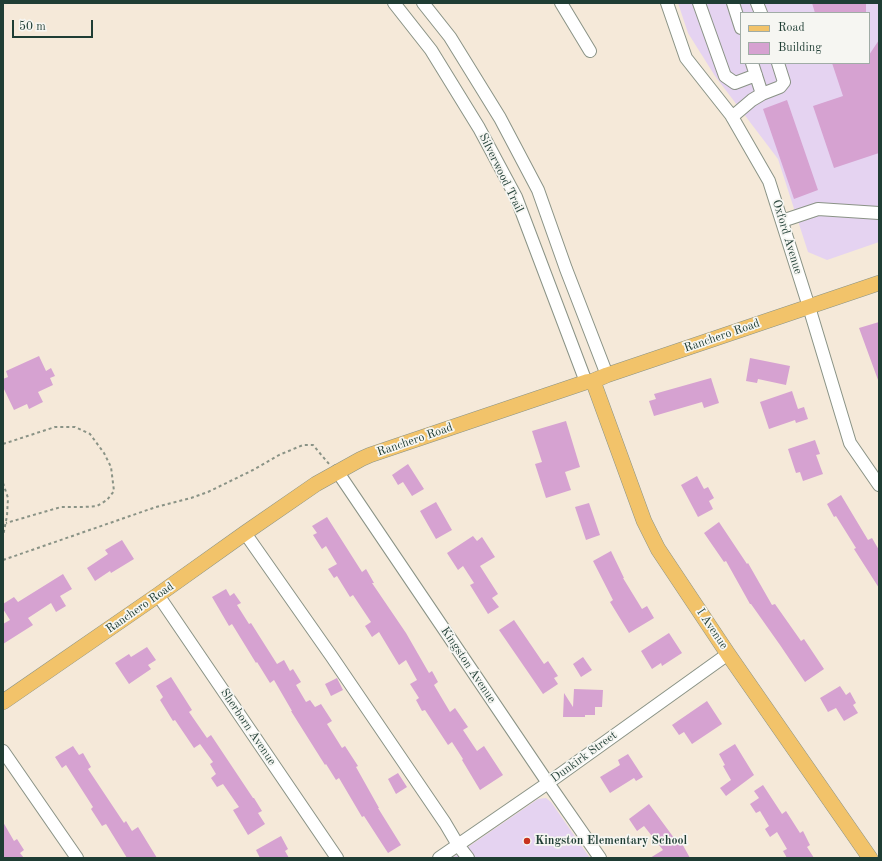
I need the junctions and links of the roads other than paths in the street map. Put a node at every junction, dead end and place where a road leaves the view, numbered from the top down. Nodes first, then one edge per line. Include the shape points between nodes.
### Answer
1 (394, 3) edge
2 (423, 3) edge
3 (561, 3) edge
4 (667, 3) edge
5 (699, 3) edge
6 (733, 3) edge
7 (740, 25) edge
8 (590, 51) dead end
9 (752, 64) edge
10 (778, 64) edge
11 (756, 75) junction
12 (767, 92) junction
13 (732, 117) junction
14 (879, 213) edge
15 (782, 220) junction
16 (879, 283) edge
17 (809, 307) junction
18 (595, 379) junction
19 (337, 471) junction
20 (879, 485) edge
21 (245, 532) junction
22 (158, 595) junction
23 (728, 654) junction
24 (3, 702) edge
25 (3, 751) edge
26 (548, 783) junction
27 (458, 845) junction
28 (77, 858) edge
29 (337, 858) edge
30 (439, 858) edge
31 (468, 858) edge
32 (600, 858) edge
33 (870, 858) edge

1 - 18 street, Silverwood Trail via 431,50 479,128 516,197
2 - 18 street, Silverwood Trail via 450,38 500,118 538,190 566,269
3 - 8 street
4 - 13 street, Oxford Avenue via 686,58
5 - 11 street via 725,76 735,83
6 - 7 street
9 - 11 street
10 - 12 street via 784,82 780,88
11 - 12 street
12 - 13 street via 752,100
13 - 15 street, Oxford Avenue via 770,180
14 - 15 street via 818,209
15 - 17 street, Oxford Avenue
16 - 17 main road, Ranchero Road
17 - 18 main road, Ranchero Road
17 - 20 street, Oxford Avenue via 850,443
18 - 19 main road, Ranchero Road via 370,455
18 - 23 main road, I Avenue via 644,521 658,549
19 - 21 main road, Ranchero Road
19 - 26 street, Kingston Avenue
21 - 22 main road, Ranchero Road
21 - 27 street via 389,740
22 - 24 main road, Ranchero Road
22 - 29 street, Sherborn Avenue
23 - 26 street, Dunkirk Street
23 - 33 main road, I Avenue
25 - 28 street
26 - 27 street, Dunkirk Street
26 - 32 street, Kingston Avenue
27 - 30 street, Dunkirk Street
27 - 31 street

